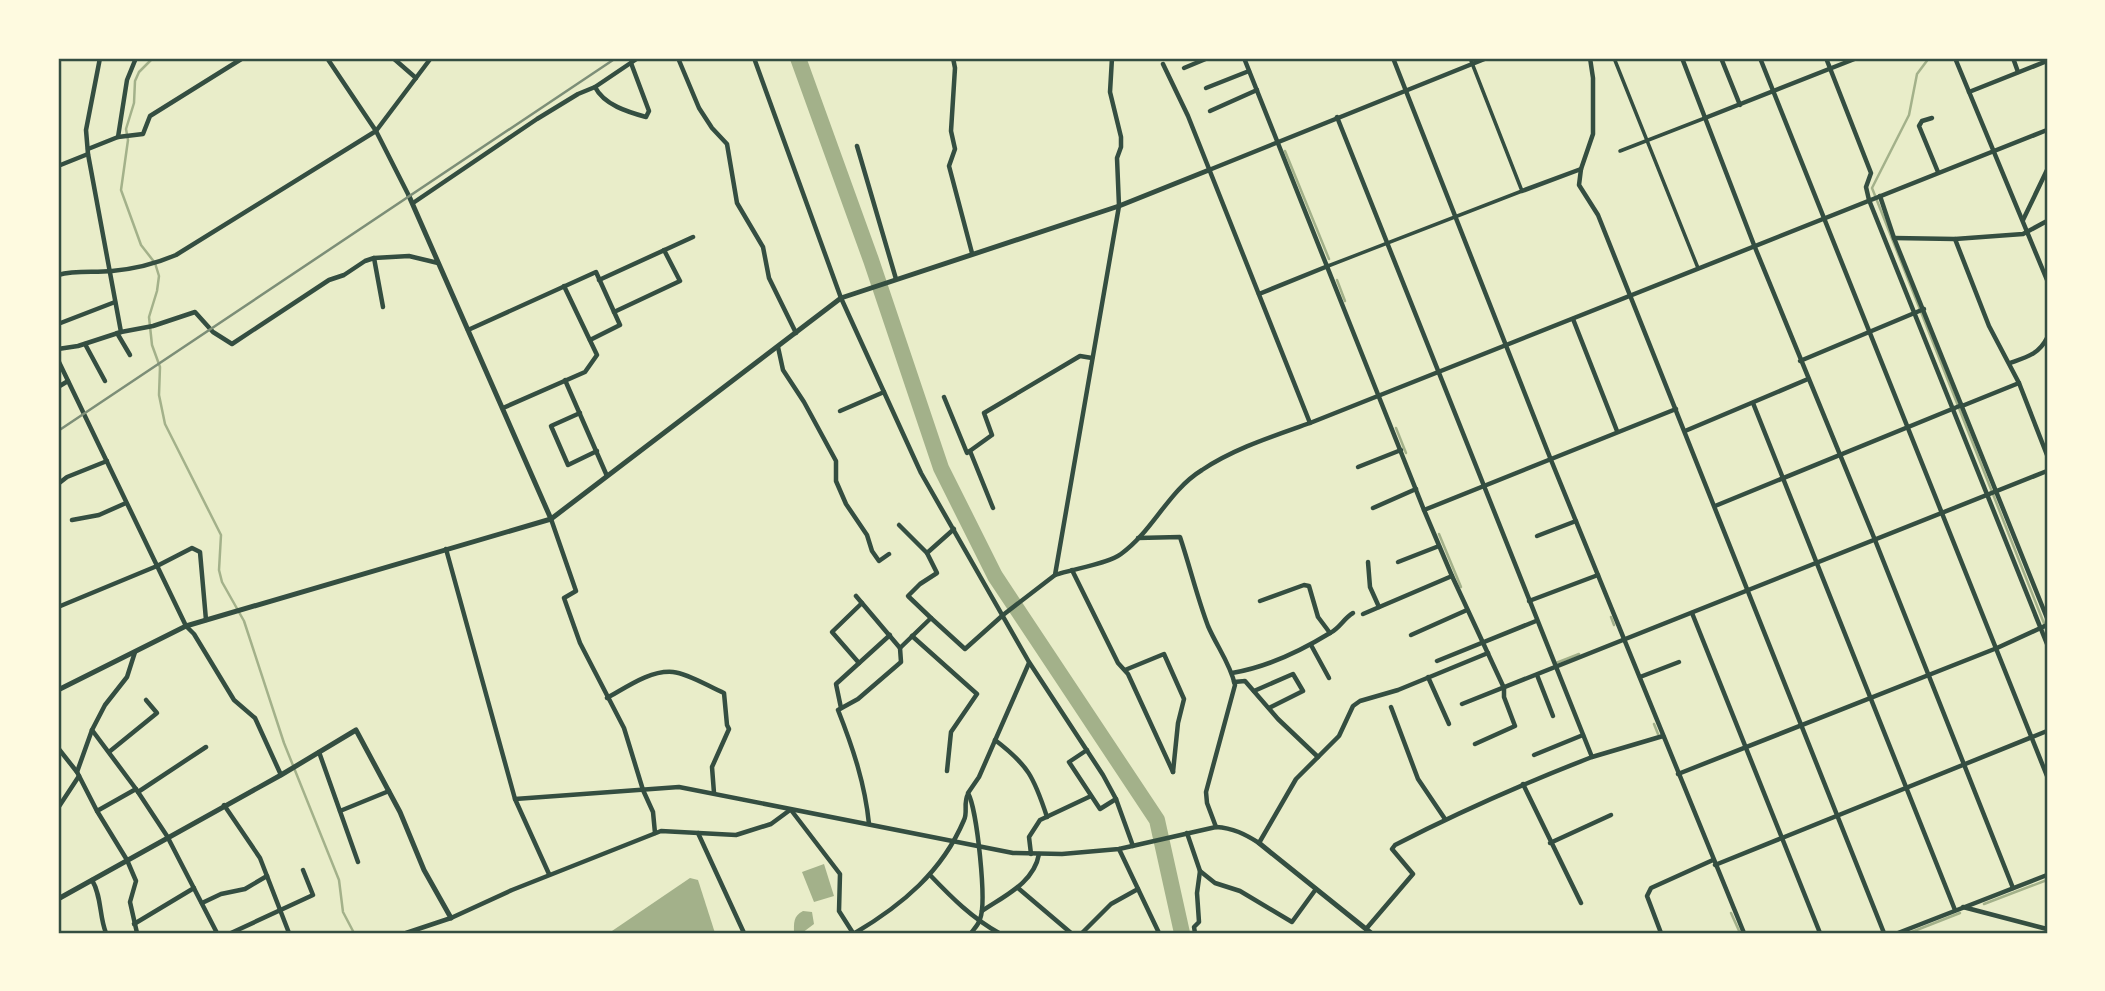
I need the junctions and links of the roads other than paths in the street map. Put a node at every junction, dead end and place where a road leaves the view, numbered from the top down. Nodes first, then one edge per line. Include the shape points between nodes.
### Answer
1 (100, 58) edge
2 (136, 58) edge
3 (243, 58) edge
4 (327, 58) edge
5 (393, 58) edge
6 (431, 58) edge
7 (638, 58) edge
8 (678, 58) edge
9 (754, 58) edge
10 (953, 58) edge
11 (1112, 58) edge
12 (1208, 58) edge
13 (1244, 58) edge
14 (1393, 58) edge
15 (1487, 58) edge
16 (1590, 58) edge
17 (1614, 58) edge
18 (1682, 58) edge
19 (1721, 58) edge
20 (1760, 58) edge
21 (1826, 58) edge
22 (1857, 58) edge
23 (1955, 58) edge
24 (2013, 58) edge
25 (1471, 60) edge
26 (2047, 61) edge
27 (631, 62) junction
28 (1163, 64) dead end
29 (1184, 68) dead end
30 (1830, 68) junction
31 (1249, 71) junction
32 (2018, 72) junction
33 (416, 78) junction
34 (595, 87) junction
35 (1206, 88) dead end
36 (1257, 90) junction
37 (1404, 90) junction
38 (1774, 91) junction
39 (1969, 92) junction
40 (1740, 105) junction
41 (1210, 111) dead end
42 (1337, 117) junction
43 (1705, 118) junction
44 (1933, 118) dead end
45 (2047, 130) edge
46 (376, 131) junction
47 (118, 137) junction
48 (1647, 141) junction
49 (1278, 142) junction
50 (858, 146) dead end
51 (1992, 150) junction
52 (88, 151) junction
53 (1620, 151) dead end
54 (58, 166) edge
55 (1581, 169) junction
56 (1209, 170) junction
57 (2047, 170) edge
58 (1938, 172) junction
59 (1522, 191) junction
60 (409, 196) joint
61 (1880, 196) junction
62 (1870, 200) junction
63 (413, 203) junction
64 (1119, 206) junction
65 (1456, 216) junction
66 (1825, 218) junction
67 (2023, 221) junction
68 (2047, 221) edge
69 (2027, 232) junction
70 (692, 237) dead end
71 (1894, 238) junction
72 (1955, 239) junction
73 (1387, 243) junction
74 (1754, 245) junction
75 (664, 250) junction
76 (972, 253) junction
77 (374, 258) junction
78 (438, 263) junction
79 (1328, 267) junction
80 (1698, 268) junction
81 (111, 271) junction
82 (58, 275) edge
83 (897, 279) junction
84 (599, 280) junction
85 (2047, 280) edge
86 (564, 286) junction
87 (1259, 294) junction
88 (1630, 297) junction
89 (841, 298) junction
90 (115, 302) junction
91 (383, 307) dead end
92 (1924, 309) junction
93 (614, 312) junction
94 (1916, 313) junction
95 (1573, 319) junction
96 (58, 324) edge
97 (468, 330) junction
98 (1871, 331) junction
99 (119, 332) junction
100 (796, 332) junction
101 (2047, 338) edge
102 (590, 340) junction
103 (85, 344) junction
104 (1506, 344) junction
105 (778, 347) junction
106 (58, 349) edge
107 (130, 355) dead end
108 (1091, 358) junction
109 (58, 360) edge
110 (1800, 361) junction
111 (2010, 363) junction
112 (1437, 371) junction
113 (1808, 379) junction
114 (565, 380) junction
115 (68, 381) junction
116 (105, 381) dead end
117 (2020, 383) junction
118 (58, 387) edge
119 (884, 392) junction
120 (1379, 394) junction
121 (944, 397) dead end
122 (1753, 404) junction
123 (1962, 406) junction
124 (503, 408) junction
125 (1675, 409) junction
126 (1954, 409) junction
127 (840, 411) dead end
128 (580, 412) junction
129 (1310, 423) junction
130 (1909, 427) junction
131 (1617, 431) junction
132 (1685, 431) junction
133 (1401, 450) junction
134 (597, 452) junction
135 (966, 454) junction
136 (1838, 454) junction
137 (2047, 455) edge
138 (1551, 460) junction
139 (107, 461) junction
140 (1358, 467) dead end
141 (2047, 471) edge
142 (607, 476) junction
143 (1782, 478) junction
144 (58, 484) edge
145 (1484, 486) junction
146 (1416, 489) junction
147 (1995, 491) junction
148 (1989, 494) junction
149 (126, 503) junction
150 (1715, 506) junction
151 (993, 508) dead end
152 (1373, 508) dead end
153 (1424, 510) junction
154 (1942, 512) junction
155 (551, 519) junction
156 (72, 520) dead end
157 (1576, 521) junction
158 (899, 524) dead end
159 (954, 529) junction
160 (1537, 536) dead end
161 (1138, 538) junction
162 (1875, 540) junction
163 (1439, 546) junction
164 (446, 549) junction
165 (927, 553) junction
166 (889, 554) dead end
167 (1368, 562) dead end
168 (1398, 562) dead end
169 (1816, 562) junction
170 (157, 566) junction
171 (1072, 570) junction
172 (1055, 575) junction
173 (1598, 575) junction
174 (1451, 576) junction
175 (1748, 589) junction
176 (856, 596) dead end
177 (1260, 601) dead end
178 (1529, 601) junction
179 (862, 603) junction
180 (58, 607) edge
181 (1378, 607) junction
182 (1467, 610) junction
183 (1353, 613) dead end
184 (1692, 613) junction
185 (1363, 614) dead end
186 (1003, 615) junction
187 (931, 618) junction
188 (2047, 618) edge
189 (206, 620) junction
190 (1536, 621) junction
191 (2047, 625) edge
192 (186, 626) junction
193 (2041, 628) junction
194 (1330, 633) junction
195 (890, 635) junction
196 (1411, 635) dead end
197 (912, 636) junction
198 (1624, 640) junction
199 (1482, 641) junction
200 (2047, 643) edge
201 (1311, 645) junction
202 (900, 648) junction
203 (1997, 648) junction
204 (135, 651) junction
205 (1488, 653) junction
206 (1437, 661) dead end
207 (1029, 662) junction
208 (1679, 662) dead end
209 (859, 663) junction
210 (1555, 668) junction
211 (1125, 670) junction
212 (1232, 673) junction
213 (1928, 674) junction
214 (1537, 675) junction
215 (1428, 677) junction
216 (1640, 677) junction
217 (1329, 678) dead end
218 (1234, 682) junction
219 (1504, 688) junction
220 (58, 691) edge
221 (1254, 691) junction
222 (1871, 697) junction
223 (607, 698) junction
224 (146, 700) dead end
225 (1462, 704) dead end
226 (1391, 706) dead end
227 (841, 708) junction
228 (1269, 708) junction
229 (1553, 716) dead end
230 (1449, 724) dead end
231 (1801, 724) junction
232 (92, 730) junction
233 (2047, 731) edge
234 (1583, 735) junction
235 (1664, 736) junction
236 (2032, 737) junction
237 (995, 740) junction
238 (1475, 744) dead end
239 (206, 747) dead end
240 (58, 748) edge
241 (1744, 748) junction
242 (1087, 750) junction
243 (109, 752) junction
244 (319, 752) junction
245 (1534, 755) dead end
246 (1318, 757) junction
247 (1592, 757) junction
248 (1964, 764) junction
249 (947, 771) dead end
250 (78, 774) junction
251 (1678, 774) junction
252 (281, 775) junction
253 (2047, 776) edge
254 (1523, 784) junction
255 (1907, 787) junction
256 (137, 790) junction
257 (643, 790) junction
258 (389, 791) junction
259 (714, 793) junction
260 (968, 793) junction
261 (1091, 796) junction
262 (515, 799) junction
263 (1116, 799) junction
264 (224, 805) junction
265 (58, 808) edge
266 (791, 810) junction
267 (97, 811) junction
268 (340, 811) junction
269 (1611, 815) dead end
270 (1838, 815) junction
271 (1047, 817) junction
272 (1445, 819) junction
273 (869, 824) junction
274 (1216, 827) junction
275 (698, 832) junction
276 (1187, 833) junction
277 (655, 834) junction
278 (167, 836) junction
279 (1781, 838) junction
280 (952, 841) junction
281 (1259, 843) junction
282 (1550, 843) junction
283 (1133, 846) junction
284 (980, 847) junction
285 (1119, 849) junction
286 (1031, 854) junction
287 (1039, 855) junction
288 (127, 860) junction
289 (358, 862) dead end
290 (1714, 862) junction
291 (303, 870) dead end
292 (1200, 872) junction
293 (550, 874) junction
294 (930, 875) junction
295 (2047, 875) edge
296 (267, 876) junction
297 (92, 880) junction
298 (194, 888) junction
299 (1018, 888) junction
300 (2013, 888) junction
301 (1138, 889) junction
302 (1316, 889) junction
303 (58, 900) edge
304 (202, 903) junction
305 (1581, 903) dead end
306 (1962, 907) junction
307 (1955, 910) junction
308 (280, 911) junction
309 (981, 911) junction
310 (451, 918) junction
311 (979, 922) junction
312 (134, 924) junction
313 (2047, 929) edge
314 (1368, 931) edge
315 (106, 933) edge
316 (137, 933) edge
317 (218, 933) edge
318 (231, 933) edge
319 (289, 933) edge
320 (407, 933) edge
321 (744, 933) edge
322 (854, 933) edge
323 (971, 933) edge
324 (999, 933) edge
325 (1071, 933) edge
326 (1082, 933) edge
327 (1159, 933) edge
328 (1195, 933) edge
329 (1661, 933) edge
330 (1744, 933) edge
331 (1820, 933) edge
332 (1884, 933) edge
333 (1898, 933) edge

1 - 52 street via 86,130
2 - 47 street via 127,80
3 - 47 street via 150,116 143,134
4 - 46 street
5 - 33 street
6 - 33 street
7 - 27 street
8 - 100 street via 699,108 727,144 737,203 763,247 769,278
9 - 89 street
10 - 76 street via 951,131 955,149 949,166
11 - 64 street via 1110,92 1121,137
12 - 29 street
13 - 31 street
14 - 37 street
15 - 25 street
16 - 55 street via 1593,134
17 - 48 street
18 - 43 street
19 - 40 street
20 - 38 street
21 - 30 street
22 - 30 street
23 - 39 street
24 - 32 street
25 - 37 street
25 - 59 street
26 - 32 street
27 - 34 street
27 - 34 street via 649,111 646,117 607,100
28 - 56 street
30 - 38 street
30 - 62 street via 1871,173 1866,187
31 - 35 street
31 - 36 street
32 - 39 street
33 - 46 street
34 - 63 street via 537,119
36 - 41 street
36 - 49 street
37 - 42 street
37 - 65 street
38 - 40 street
38 - 66 street
39 - 51 street
40 - 43 street
42 - 49 street
42 - 73 street
43 - 48 street
43 - 74 street
44 - 58 street via 1919,126
45 - 51 street
46 - 60 street
46 - 81 street via 176,255
47 - 52 street
48 - 53 street
48 - 80 street
49 - 56 street
49 - 79 street
50 - 83 street
51 - 58 street
51 - 67 street
52 - 54 street
52 - 81 street
55 - 59 street
55 - 88 street via 1579,185 1598,215
56 - 64 street
56 - 87 street
57 - 67 street
58 - 61 street
59 - 65 street
60 - 63 street
61 - 62 street
61 - 71 street
62 - 66 street
62 - 94 street
63 - 78 street
64 - 76 street
64 - 108 street
65 - 73 street
65 - 104 street
66 - 74 street
66 - 98 street
67 - 69 street
68 - 69 street
69 - 72 street
69 - 85 street
70 - 75 street
71 - 72 street
71 - 92 street
72 - 111 street via 1989,326
73 - 79 street
73 - 112 street
74 - 80 street
74 - 110 street
75 - 84 street
75 - 93 street via 680,281
76 - 83 street
77 - 78 street via 410,256
77 - 91 street
77 - 99 street via 329,280 232,344 195,312
78 - 97 street
79 - 87 street
79 - 120 street
80 - 88 street
81 - 82 street
81 - 90 street
83 - 89 street
84 - 86 street via 596,272
84 - 93 street
86 - 97 street
86 - 102 street
87 - 129 street
88 - 95 street
88 - 125 street
89 - 100 street
89 - 119 street
90 - 96 street
90 - 99 street
92 - 94 street
92 - 123 street
93 - 102 street via 620,325
94 - 98 street
94 - 126 street
95 - 104 street
95 - 131 street
97 - 124 street
98 - 110 street
98 - 130 street
99 - 103 street
99 - 107 street
100 - 105 street
101 - 111 street via 2037,353
102 - 114 street via 597,355 585,372
103 - 106 street
103 - 116 street
104 - 112 street
104 - 138 street
105 - 142 street
105 - 166 street via 783,370 835,461 836,481 846,504 879,561
108 - 135 street via 1080,356 984,413 992,435
108 - 172 street
109 - 115 street
110 - 113 street
111 - 117 street
112 - 120 street
112 - 145 street
113 - 122 street
113 - 136 street
114 - 124 street
114 - 128 street
115 - 118 street
115 - 139 street
117 - 123 street
117 - 137 street
119 - 127 street
119 - 159 street via 921,473
120 - 129 street
120 - 133 street
121 - 135 street
122 - 132 street
122 - 143 street
123 - 126 street
123 - 147 street
124 - 155 street
125 - 131 street
125 - 132 street
126 - 130 street
126 - 148 street
128 - 134 street
128 - 134 street via 551,426 555,436 568,465
129 - 161 street via 1249,445 1202,470 1164,504
130 - 136 street
130 - 154 street
131 - 138 street
132 - 150 street
133 - 140 street
133 - 146 street
134 - 142 street
135 - 151 street
136 - 143 street
136 - 162 street
138 - 145 street
138 - 157 street
139 - 144 street
139 - 149 street
141 - 147 street
142 - 155 street
143 - 150 street
143 - 169 street
145 - 153 street
145 - 178 street
146 - 152 street
146 - 153 street
147 - 148 street
147 - 188 street
148 - 154 street
148 - 193 street
149 - 156 street
149 - 170 street
150 - 175 street
153 - 163 street
154 - 162 street
154 - 203 street
155 - 164 street
155 - 223 street via 576,592 564,598
157 - 160 street
157 - 173 street
158 - 165 street
159 - 165 street
159 - 186 street
161 - 171 street via 1119,556
161 - 212 street via 1180,537 1210,630
162 - 169 street
162 - 213 street
163 - 168 street
163 - 174 street
164 - 189 street
164 - 262 street
165 - 187 street via 937,573 908,596
167 - 181 street
169 - 175 street
169 - 222 street
170 - 180 street
170 - 189 street via 192,548 200,552
170 - 192 street
171 - 172 street
171 - 211 street
172 - 186 street
173 - 178 street
173 - 198 street
174 - 181 street
174 - 182 street
175 - 184 street
175 - 231 street
176 - 179 street
177 - 194 street via 1309,586 1318,617
178 - 190 street
179 - 195 street
179 - 209 street via 832,632
181 - 185 street
182 - 196 street
182 - 199 street
183 - 194 street
184 - 198 street
184 - 241 street
186 - 187 street via 965,649
186 - 207 street
187 - 197 street
189 - 192 street
190 - 199 street
190 - 210 street
191 - 193 street
192 - 204 street
192 - 252 street via 234,700 255,718
193 - 200 street
193 - 203 street
194 - 201 street
195 - 202 street
195 - 209 street
197 - 202 street
197 - 249 street via 977,694 951,732
198 - 210 street
198 - 216 street
199 - 205 street
199 - 206 street
201 - 212 street via 1254,669
201 - 217 street
202 - 227 street via 901,662
203 - 213 street
203 - 236 street
204 - 220 street
204 - 232 street via 127,677
205 - 215 street
205 - 219 street
207 - 237 street
207 - 242 street
208 - 216 street
209 - 227 street via 836,684
210 - 214 street
210 - 234 street
211 - 211 street via 1164,654 1184,699 1173,772
212 - 218 street
213 - 222 street
213 - 248 street
214 - 219 street
214 - 229 street
215 - 230 street
215 - 246 street via 1353,706 1339,736
216 - 235 street
218 - 221 street via 1245,681
218 - 274 street via 1206,792
219 - 225 street
219 - 238 street via 1515,726
221 - 228 street
221 - 228 street via 1293,674 1303,691
222 - 231 street
222 - 255 street
223 - 257 street via 624,728
223 - 259 street via 656,673 673,672 724,694 729,729 712,766
224 - 243 street via 157,713
226 - 272 street via 1418,779
227 - 273 street
228 - 246 street
231 - 241 street
231 - 270 street
232 - 243 street
232 - 250 street
233 - 236 street
234 - 245 street
234 - 247 street
235 - 247 street
235 - 251 street
236 - 248 street
236 - 253 street
237 - 260 street
237 - 271 street via 1031,775
239 - 256 street
240 - 250 street
241 - 251 street
241 - 279 street
242 - 261 street via 1069,762
242 - 263 street
243 - 256 street
244 - 252 street
244 - 258 street via 356,730
244 - 268 street
246 - 281 street via 1296,779
247 - 254 street
248 - 255 street
248 - 300 street
250 - 265 street
250 - 267 street
251 - 290 street
252 - 264 street
254 - 272 street
254 - 282 street
255 - 270 street
255 - 307 street
256 - 267 street
256 - 278 street
257 - 259 street via 679,787
257 - 262 street
257 - 277 street via 653,812
258 - 268 street
258 - 310 street
259 - 266 street
260 - 280 street via 965,818
260 - 284 street
261 - 263 street via 1100,809
261 - 271 street
262 - 293 street
263 - 283 street
264 - 278 street
264 - 296 street
266 - 273 street
266 - 275 street via 771,824 736,835
266 - 322 street via 840,874 839,911
267 - 288 street
268 - 289 street
269 - 282 street
270 - 279 street
270 - 332 street
271 - 286 street via 1029,837
272 - 314 street via 1392,849 1413,874
273 - 280 street
274 - 276 street
274 - 281 street via 1228,827
275 - 277 street
275 - 321 street
276 - 283 street
276 - 292 street
277 - 293 street
278 - 288 street
278 - 298 street
279 - 290 street
279 - 331 street
280 - 284 street
280 - 294 street
281 - 302 street
282 - 305 street
283 - 285 street
284 - 286 street
284 - 309 street
285 - 287 street
285 - 301 street
286 - 287 street
287 - 299 street
288 - 297 street
288 - 312 street via 136,881 130,902
290 - 329 street via 1651,888 1647,896
290 - 330 street
291 - 308 street via 313,895
292 - 302 street via 1292,922
292 - 328 street
293 - 310 street
294 - 311 street
294 - 322 street via 889,913
295 - 300 street
296 - 304 street via 245,889
296 - 308 street
297 - 303 street
297 - 315 street
298 - 304 street
298 - 312 street
299 - 309 street
299 - 325 street
300 - 306 street
301 - 326 street via 1111,904
301 - 327 street
302 - 314 street
304 - 317 street
306 - 307 street
306 - 313 street
307 - 333 street
308 - 318 street
308 - 319 street
309 - 311 street
310 - 320 street
311 - 323 street
311 - 324 street
312 - 316 street

